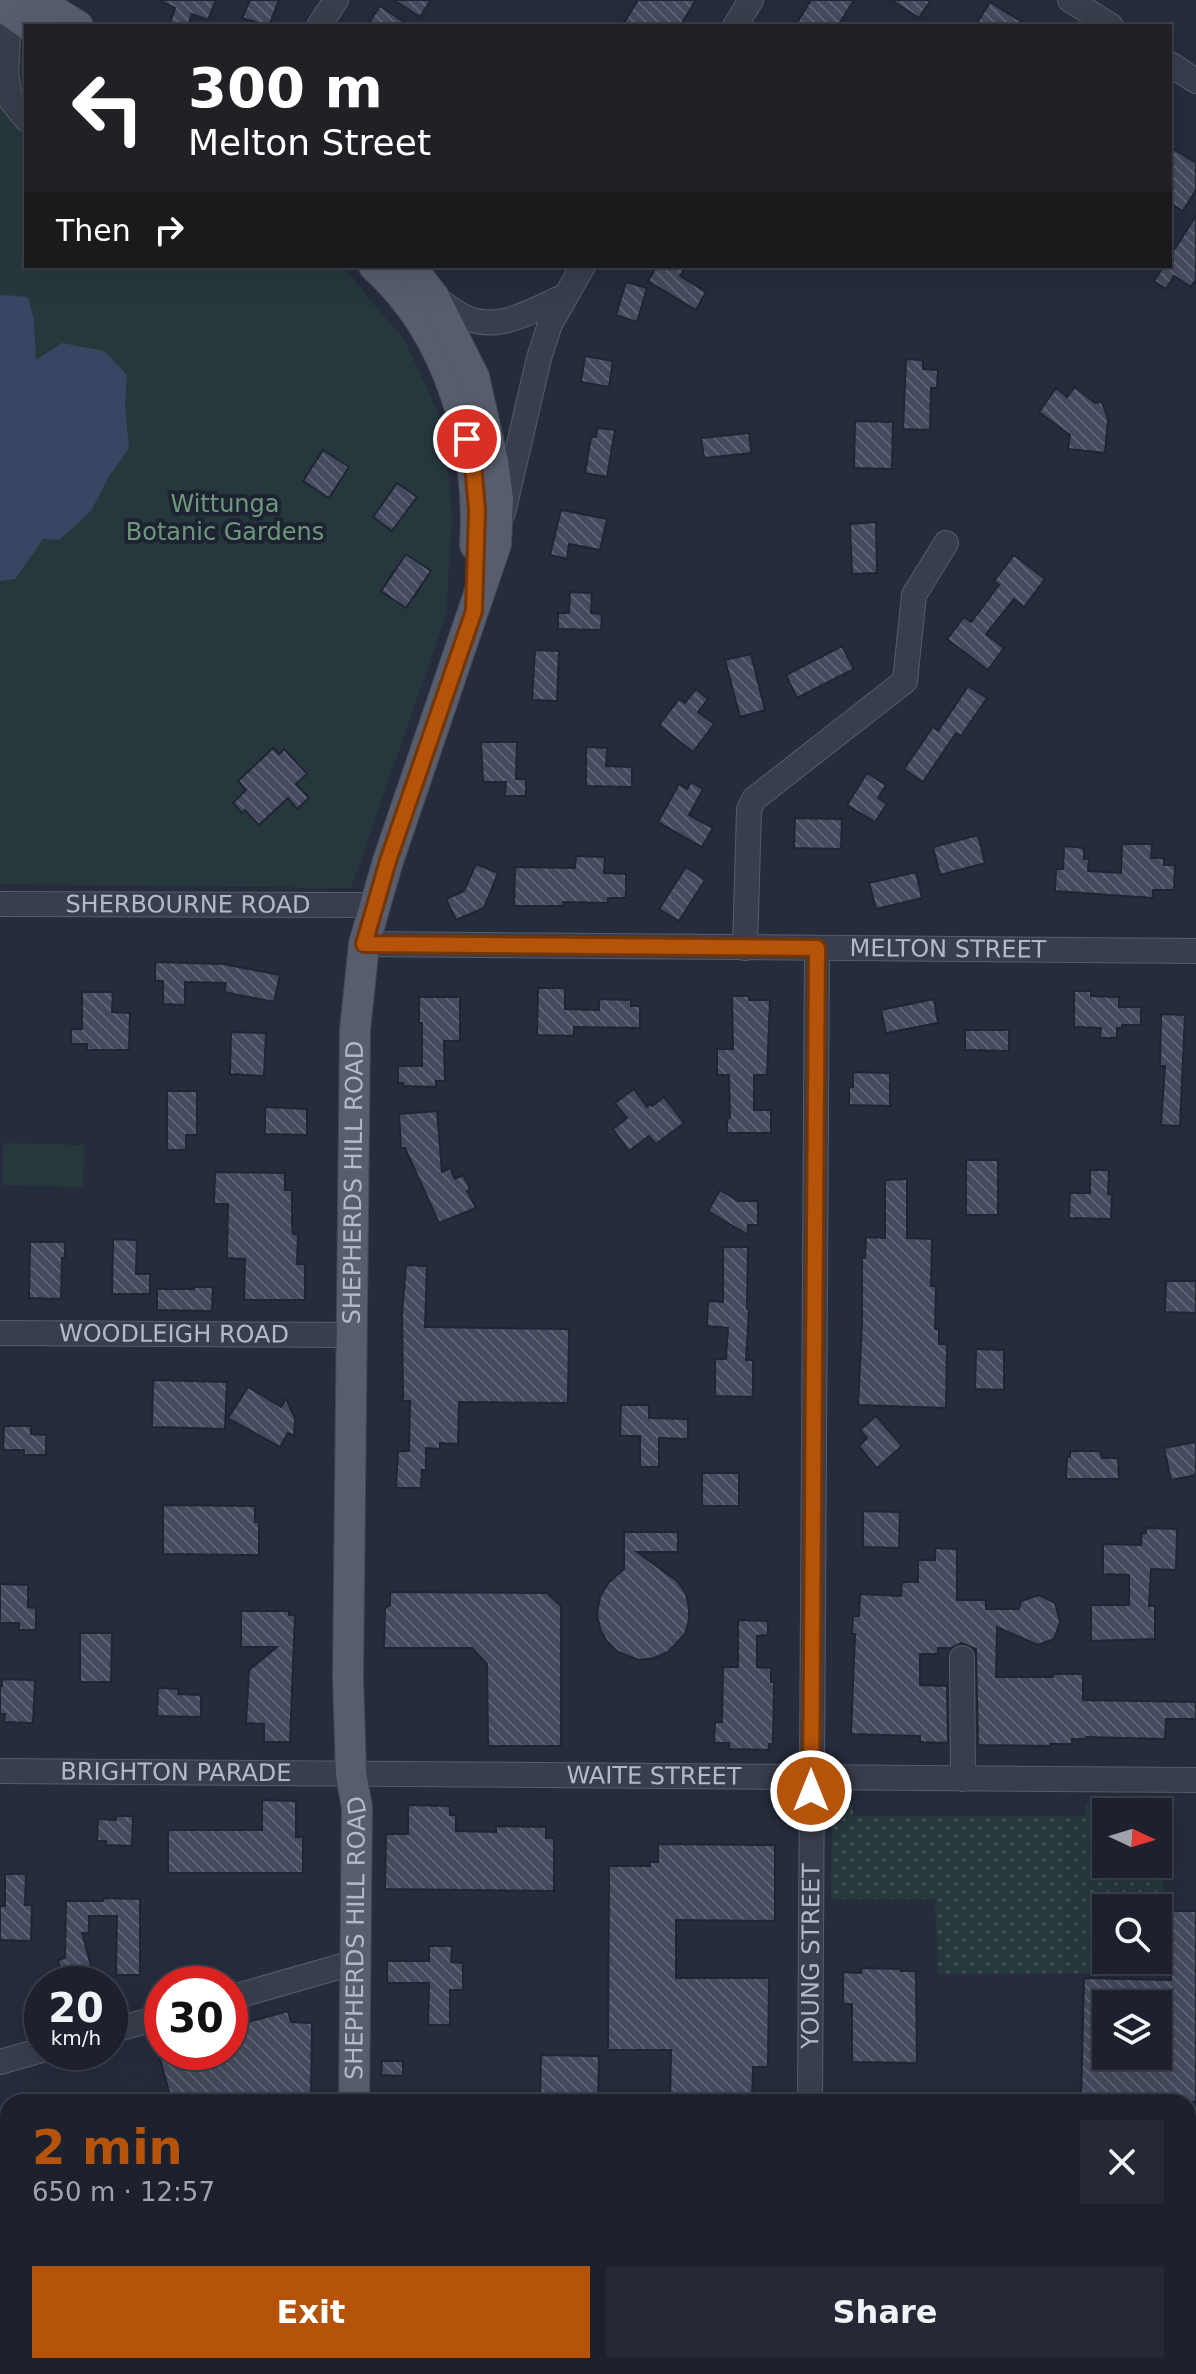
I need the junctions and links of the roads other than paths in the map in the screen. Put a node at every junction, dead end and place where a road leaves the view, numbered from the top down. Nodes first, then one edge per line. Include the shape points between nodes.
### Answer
1 (336, 0) edge
2 (751, 0) edge
3 (1070, 0) edge
4 (22, 13) edge
5 (69, 24) edge
6 (320, 24) edge
7 (736, 24) edge
8 (1108, 24) edge
9 (1172, 65) edge
10 (1196, 81) edge
11 (24, 116) edge
12 (376, 268) edge
13 (412, 268) edge
14 (582, 268) edge
15 (434, 297) junction
16 (563, 297) junction
17 (946, 543) dead end
18 (496, 544) junction
19 (474, 611) junction
20 (0, 904) edge
21 (375, 905) junction
22 (364, 944) junction
23 (745, 948) junction
24 (817, 948) junction
25 (1196, 951) edge
26 (0, 1333) edge
27 (350, 1335) junction
28 (962, 1658) dead end
29 (0, 1771) edge
30 (351, 1774) junction
31 (811, 1777) junction
32 (963, 1779) junction
33 (1196, 1780) edge
34 (347, 1965) junction
35 (248, 1993) edge
36 (24, 2055) edge
37 (0, 2062) edge
38 (336, 2094) edge
39 (354, 2094) edge
40 (810, 2094) edge

1 - 6 street
2 - 7 street
3 - 8 street
4 - 5 main road
4 - 11 street via 8,35 6,74 10,99
9 - 10 street
12 - 19 main road, SHEPHERDS HILL ROAD via 418,316 454,387 473,464
13 - 15 main road, SHEPHERDS HILL ROAD
14 - 16 street
15 - 16 street via 467,318 490,324
15 - 18 main road, SHEPHERDS HILL ROAD via 474,377 493,461
16 - 18 street via 539,358
17 - 23 street via 914,595 905,681 754,799 749,810
18 - 19 main road, SHEPHERDS HILL ROAD
19 - 21 main road, SHEPHERDS HILL ROAD
20 - 21 street, SHERBOURNE ROAD
21 - 22 main road, SHEPHERDS HILL ROAD
22 - 23 street, MELTON STREET
22 - 27 main road, SHEPHERDS HILL ROAD via 355,1030
23 - 24 street, MELTON STREET
24 - 25 street, MELTON STREET
24 - 31 street, YOUNG STREET
26 - 27 street, WOODLEIGH ROAD
27 - 30 main road, SHEPHERDS HILL ROAD
28 - 32 street
29 - 30 street, BRIGHTON PARADE
30 - 31 street, WAITE STREET
30 - 34 main road, SHEPHERDS HILL ROAD via 357,1807
31 - 32 street, WAITE STREET
31 - 40 street, YOUNG STREET
32 - 33 street, WAITE STREET
34 - 35 street
34 - 38 main road, SHEPHERDS HILL ROAD
34 - 39 main road, SHEPHERDS HILL ROAD
36 - 37 street

